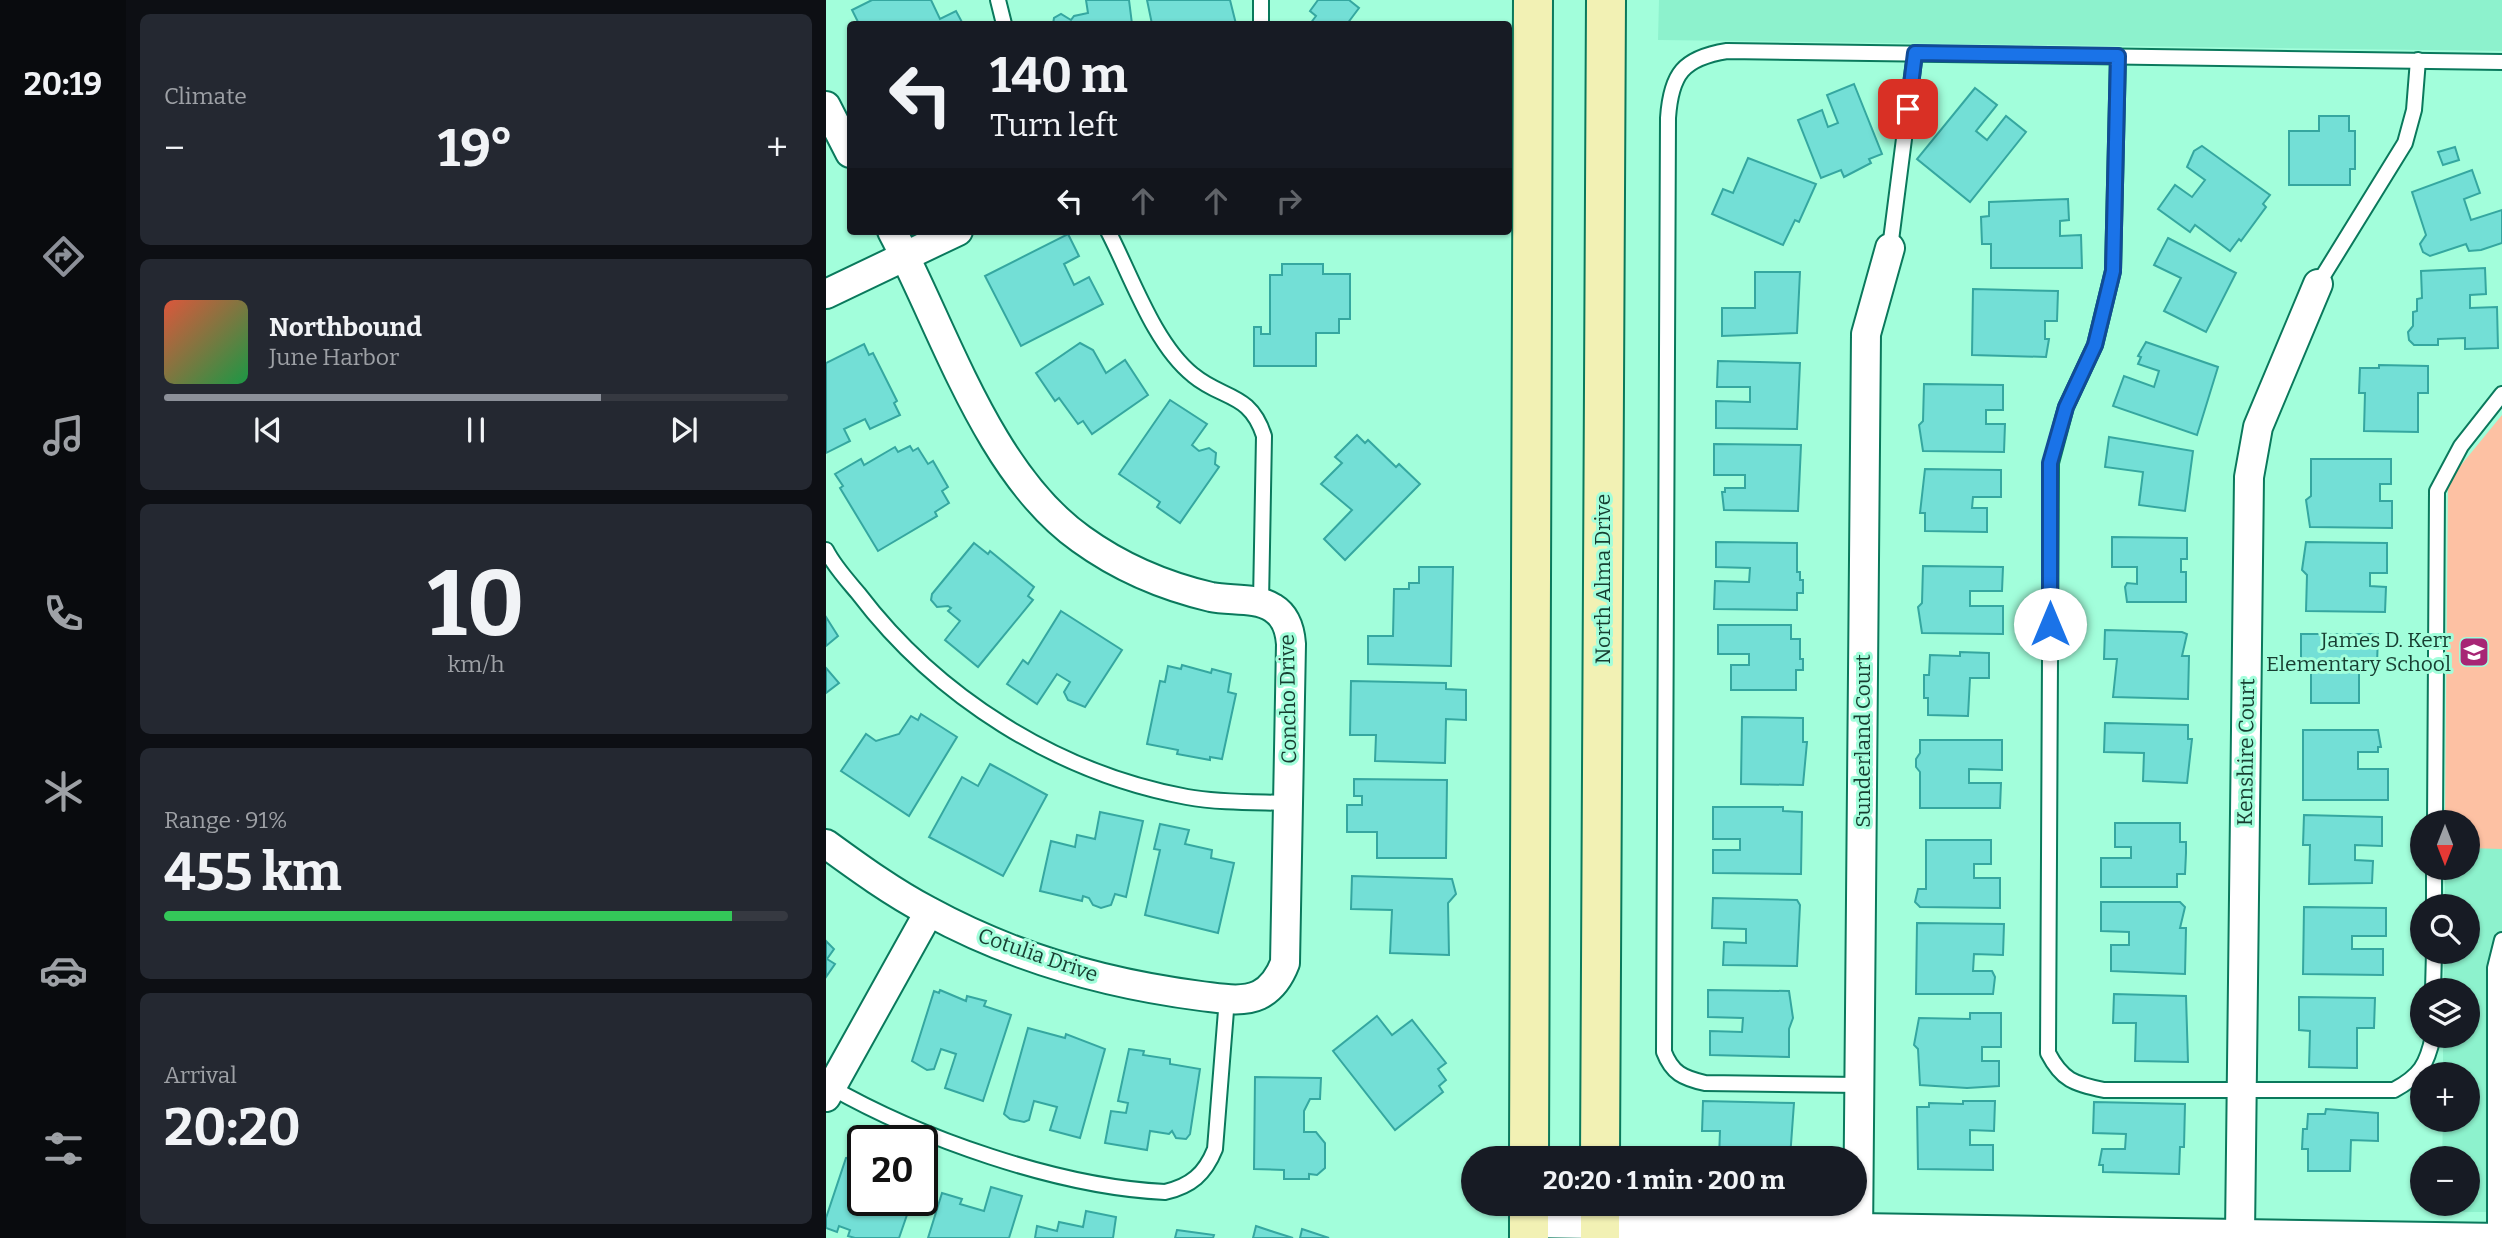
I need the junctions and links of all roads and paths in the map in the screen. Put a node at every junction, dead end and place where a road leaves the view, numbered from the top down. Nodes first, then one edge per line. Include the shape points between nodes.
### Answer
1 (998, 0) edge
2 (1261, 0) edge
3 (1533, 0) edge
4 (1606, 0) edge
5 (1003, 21) edge
6 (1261, 21) edge
7 (1915, 53) junction
8 (2118, 56) junction
9 (2418, 61) junction
10 (2502, 62) edge
11 (826, 106) edge
12 (847, 147) edge
13 (894, 235) edge
14 (950, 235) edge
15 (1110, 235) edge
16 (1890, 248) joint
17 (905, 256) junction
18 (2318, 284) joint
19 (826, 294) edge
20 (2502, 394) edge
21 (826, 551) edge
22 (1261, 602) junction
23 (1288, 803) junction
24 (2435, 810) edge
25 (826, 844) edge
26 (929, 912) junction
27 (2502, 940) edge
28 (1271, 987) joint
29 (2498, 995) edge
30 (1227, 998) junction
31 (2430, 1048) edge
32 (1860, 1085) junction
33 (828, 1089) edge
34 (2242, 1090) junction
35 (1529, 1146) edge
36 (1600, 1146) edge
37 (1529, 1222) edge
38 (1600, 1222) edge
39 (1858, 1233) edge
40 (2240, 1234) junction
41 (2496, 1238) edge
42 (2502, 1238) edge

1 - 5 lane
2 - 6 lane
3 - 35 main road
4 - 36 main road, North Alma Drive
7 - 8 lane
7 - 16 lane
7 - 32 lane via 1727,51 1703,55 1678,72 1669,104 1664,1052 1670,1068 1705,1083
8 - 9 lane
8 - 34 lane via 2113,271 2098,334 2066,407 2050,463 2048,1053 2058,1072 2078,1084 2104,1090
9 - 10 lane
9 - 18 lane via 2414,110 2404,144
11 - 12 street
13 - 17 street
14 - 17 street
15 - 22 lane via 1174,358 1195,377 1240,400 1259,422 1264,436
16 - 32 street, Sunderland Court via 1866,334
17 - 19 street
17 - 22 street via 998,449 1044,507 1079,538 1139,574 1214,598
18 - 34 street, Kenshire Court via 2258,427 2249,477
20 - 24 lane via 2460,446 2437,491
21 - 23 lane via 883,626 947,687 1021,736 1101,773 1187,797
22 - 23 street, Concho Drive via 1279,613 1290,631
23 - 28 street, Concho Drive via 1285,963
25 - 26 street, Cotulia Drive
26 - 30 street, Cotulia Drive via 977,935 1080,972 1148,988
26 - 33 street
27 - 29 lane via 2495,968
28 - 30 street, Cotulia Drive via 1246,999
29 - 41 lane
30 - 33 lane via 1215,1149 1197,1179 1165,1192 1057,1174 974,1150
31 - 34 lane via 2428,1060 2413,1080 2394,1090
32 - 39 street, Sunderland Court
34 - 40 street, Kenshire Court
37 - 38 street
38 - 39 street
39 - 40 street
40 - 41 street
41 - 42 street

